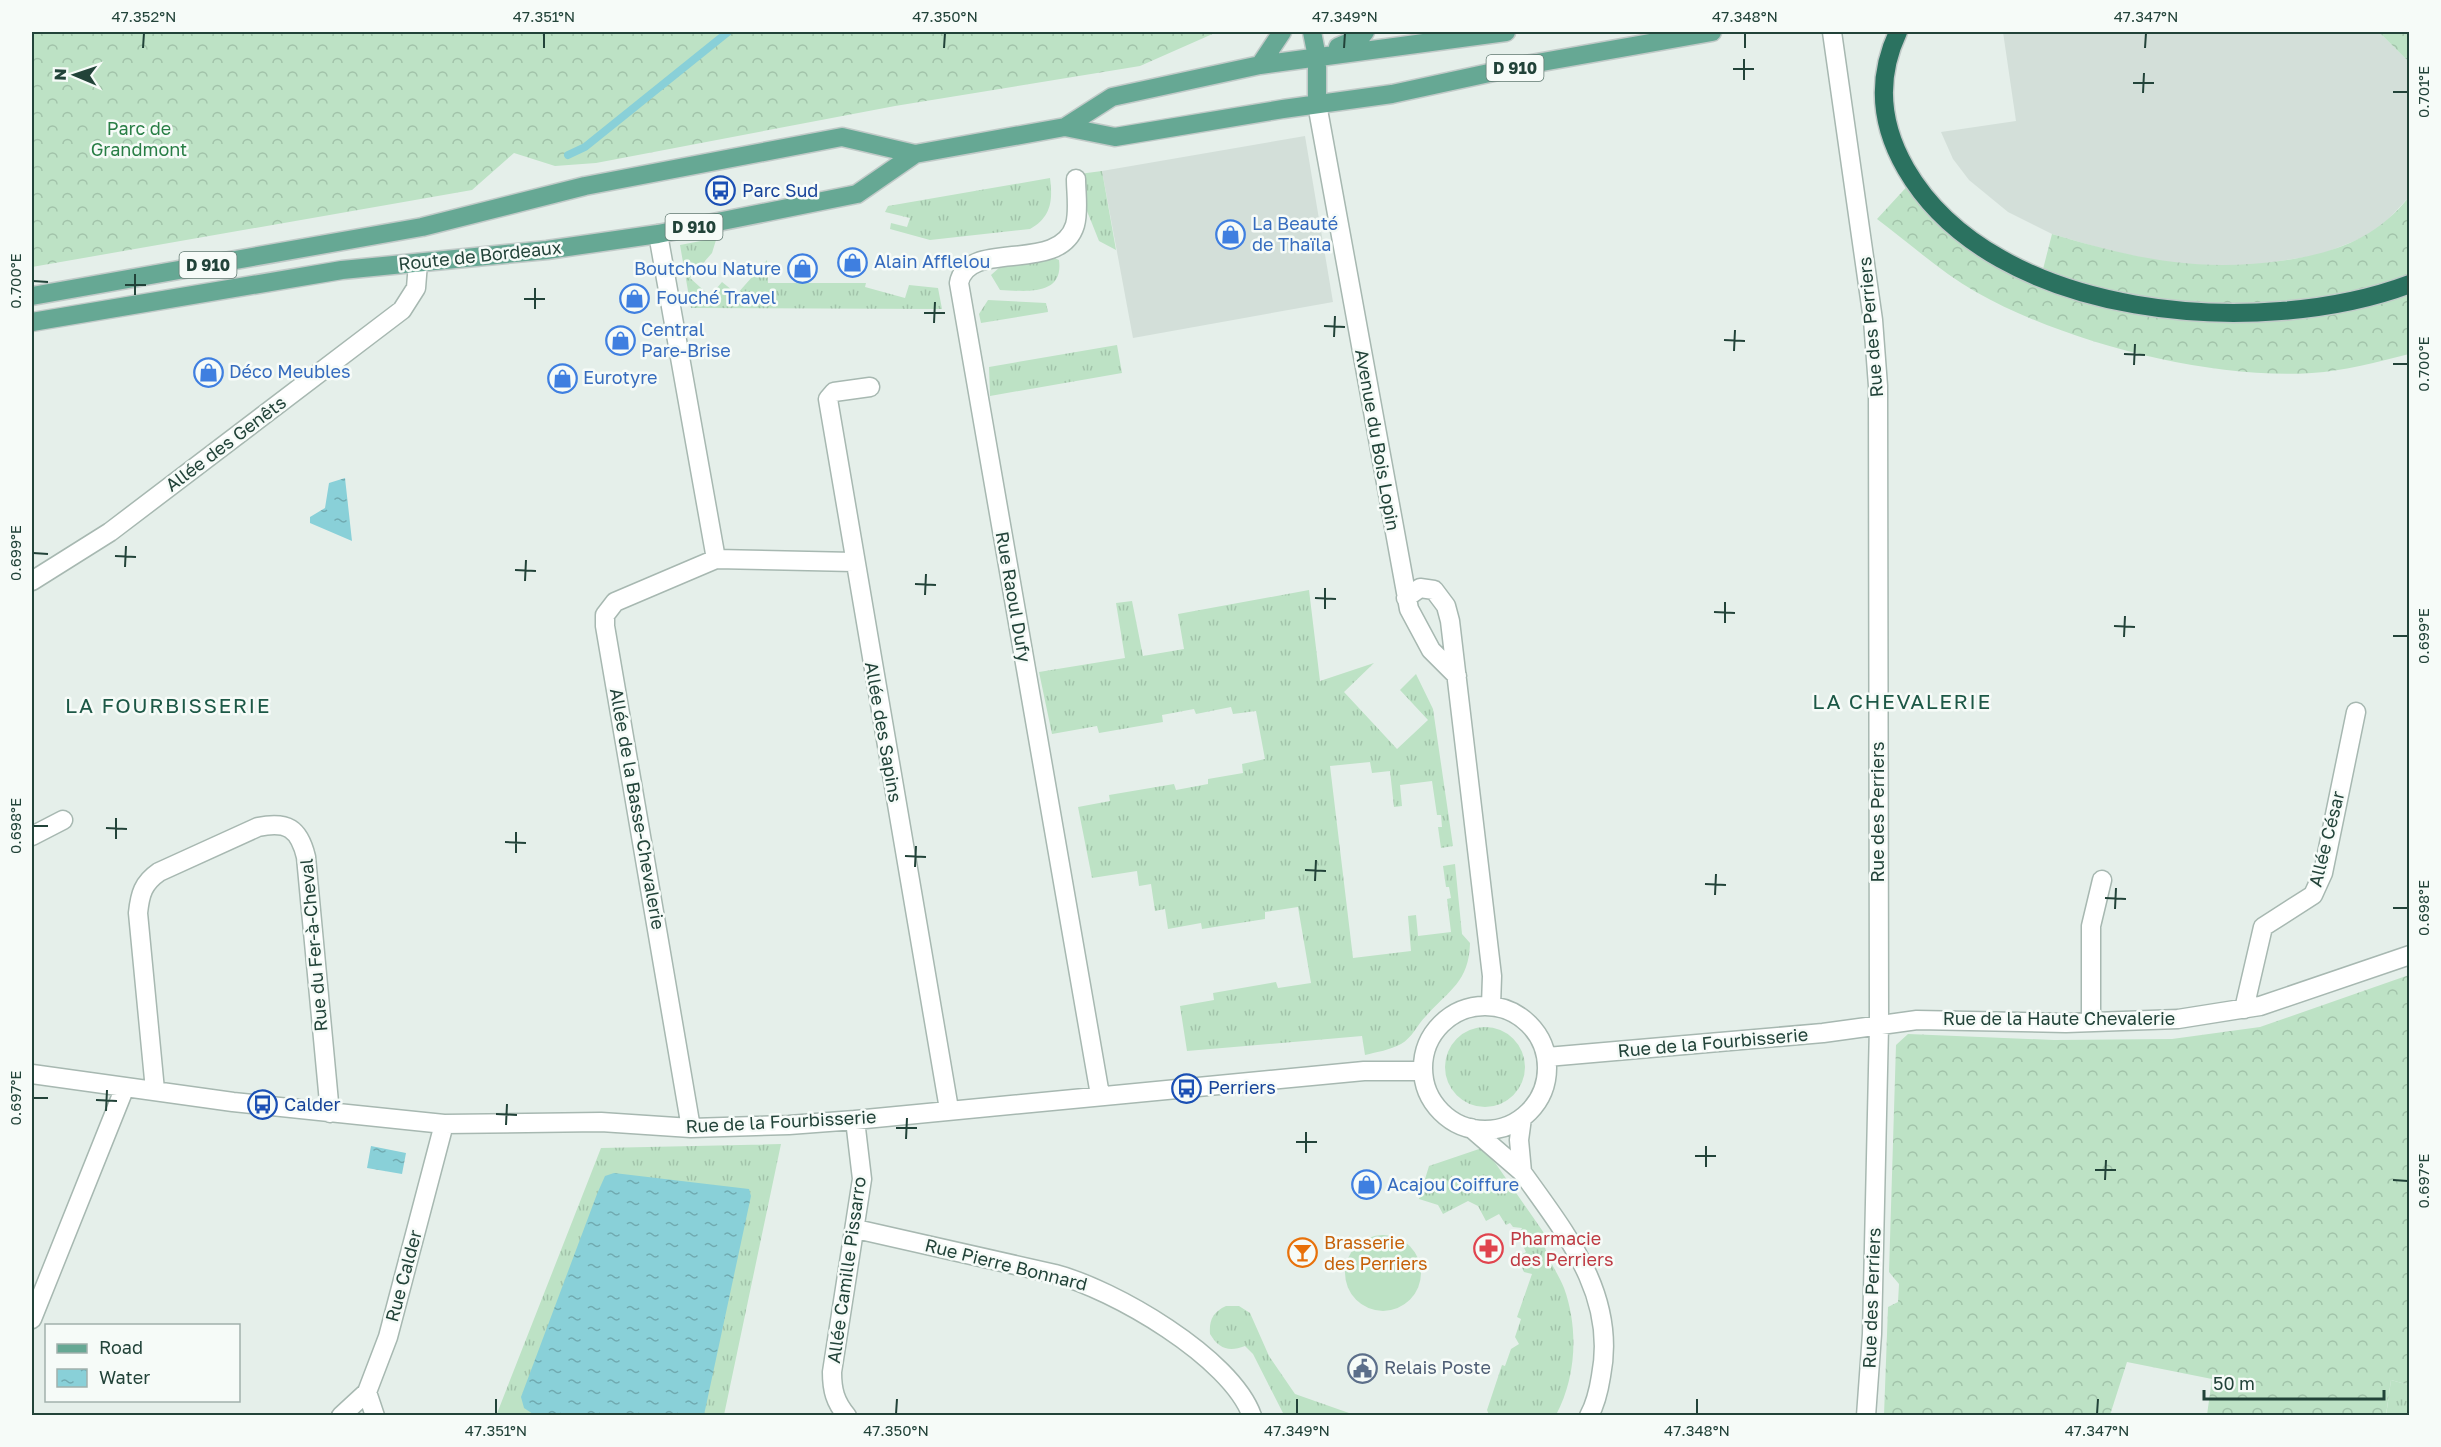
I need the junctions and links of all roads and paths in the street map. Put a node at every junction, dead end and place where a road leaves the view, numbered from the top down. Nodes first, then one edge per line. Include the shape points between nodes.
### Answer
1 (1282, 32) edge
2 (1312, 32) edge
3 (1365, 32) edge
4 (1427, 32) edge
5 (1506, 32) edge
6 (1712, 32) edge
7 (1832, 32) edge
8 (1898, 32) edge
9 (1448, 39) junction
10 (1317, 57) junction
11 (1260, 65) junction
12 (1317, 104) junction
13 (1065, 128) junction
14 (915, 154) junction
15 (1076, 178) dead end
16 (658, 234) junction
17 (418, 263) junction
18 (2409, 284) edge
19 (32, 296) edge
20 (32, 322) edge
21 (870, 387) dead end
22 (716, 559) junction
23 (854, 562) junction
24 (32, 581) edge
25 (1406, 598) junction
26 (1456, 676) junction
27 (2356, 712) dead end
28 (63, 819) dead end
29 (32, 836) edge
30 (2102, 880) dead end
31 (2409, 955) edge
32 (1491, 1006) junction
33 (2244, 1009) junction
34 (2091, 1022) junction
35 (1880, 1026) junction
36 (1547, 1057) junction
37 (1423, 1071) junction
38 (32, 1074) edge
39 (125, 1087) junction
40 (155, 1090) junction
41 (1100, 1095) junction
42 (949, 1109) junction
43 (330, 1113) junction
44 (1522, 1118) junction
45 (855, 1120) junction
46 (444, 1124) junction
47 (691, 1128) junction
48 (1471, 1128) junction
49 (1522, 1172) junction
50 (856, 1229) junction
51 (32, 1319) edge
52 (367, 1392) junction
53 (341, 1416) edge
54 (375, 1416) edge
55 (847, 1416) edge
56 (1252, 1416) edge
57 (1589, 1416) edge
58 (1866, 1416) edge

1 - 11 main road
2 - 10 main road
3 - 10 main road
4 - 9 main road
5 - 9 main road, D 910
6 - 12 main road, D 910 via 1531,64 1392,94
7 - 35 street, Rue des Perriers via 1873,320 1878,386
8 - 18 highway via 1884,70 1882,91 1884,114 1901,160 1939,214 2007,262 2059,284 2118,300 2205,313 2276,313 2319,308
9 - 10 main road, D 910
10 - 11 main road, D 910
10 - 12 main road
11 - 13 main road, D 910 via 1112,97
12 - 13 main road, D 910 via 1115,137
12 - 25 street, Avenue du Bois Lopin
13 - 14 main road, Route de Bordeaux / D 910
14 - 16 main road, Route de Bordeaux / D 910 via 857,194
14 - 19 main road, Route de Bordeaux / D 910 via 842,137 585,186 422,227
15 - 41 street, Rue Raoul Dufy via 1075,226 1064,242 1041,252 973,263 962,272 959,283
16 - 17 main road, Route de Bordeaux / D 910
16 - 22 street
17 - 20 main road, Route de Bordeaux / D 910 via 289,278
17 - 24 street, Allée des Genêts via 416,288 410,301 110,532
21 - 23 street, Allée des Sapins via 834,392 828,399
22 - 23 street, Allée de la Basse-Chevalerie
22 - 47 street, Allée de la Basse-Chevalerie via 615,602 605,615
23 - 42 street, Allée des Sapins
25 - 26 street, Avenue du Bois Lopin via 1431,650
25 - 26 street via 1420,588 1434,590 1441,596 1450,621
26 - 32 street via 1492,976
27 - 33 street, Allée César via 2323,873 2313,895 2263,927
28 - 29 street
30 - 34 street via 2091,926
31 - 33 street, Rue de la Haute Chevalerie
32 - 36 street via 1511,1011 1528,1022
32 - 37 street via 1472,1007 1439,1026 1424,1056
33 - 34 street, Rue de la Haute Chevalerie via 2178,1019
34 - 35 street, Rue de la Haute Chevalerie via 1917,1020
35 - 36 street, Rue de la Fourbisserie
35 - 58 street, Rue des Perriers via 1872,1334
36 - 44 street via 1543,1091
37 - 41 street, Rue de la Fourbisserie via 1364,1071
37 - 48 street via 1427,1090 1440,1109
38 - 39 street, Rue de la Fourbisserie
39 - 40 street, Rue de la Fourbisserie
39 - 51 street
40 - 43 street, Rue de la Fourbisserie
40 - 43 street, Rue du Fer-à-Cheval via 138,913 140,895 147,880 159,872 275,823 290,827 302,840 306,857
41 - 42 street, Rue de la Fourbisserie
42 - 45 street, Rue de la Fourbisserie
43 - 46 street, Rue de la Fourbisserie
44 - 48 street via 1498,1128
44 - 49 street
45 - 47 street, Rue de la Fourbisserie
45 - 50 street, Allée Camille Pissarro via 862,1179
46 - 47 street, Rue de la Fourbisserie via 601,1122
46 - 52 street, Rue Calder via 388,1337
48 - 49 street
49 - 57 street via 1577,1249 1602,1310 1605,1358
50 - 55 street, Allée Camille Pissarro via 832,1372 832,1389 838,1406
50 - 56 street, Rue Pierre Bonnard via 1080,1280 1203,1353 1238,1387
52 - 53 street, Rue Calder
52 - 54 street

